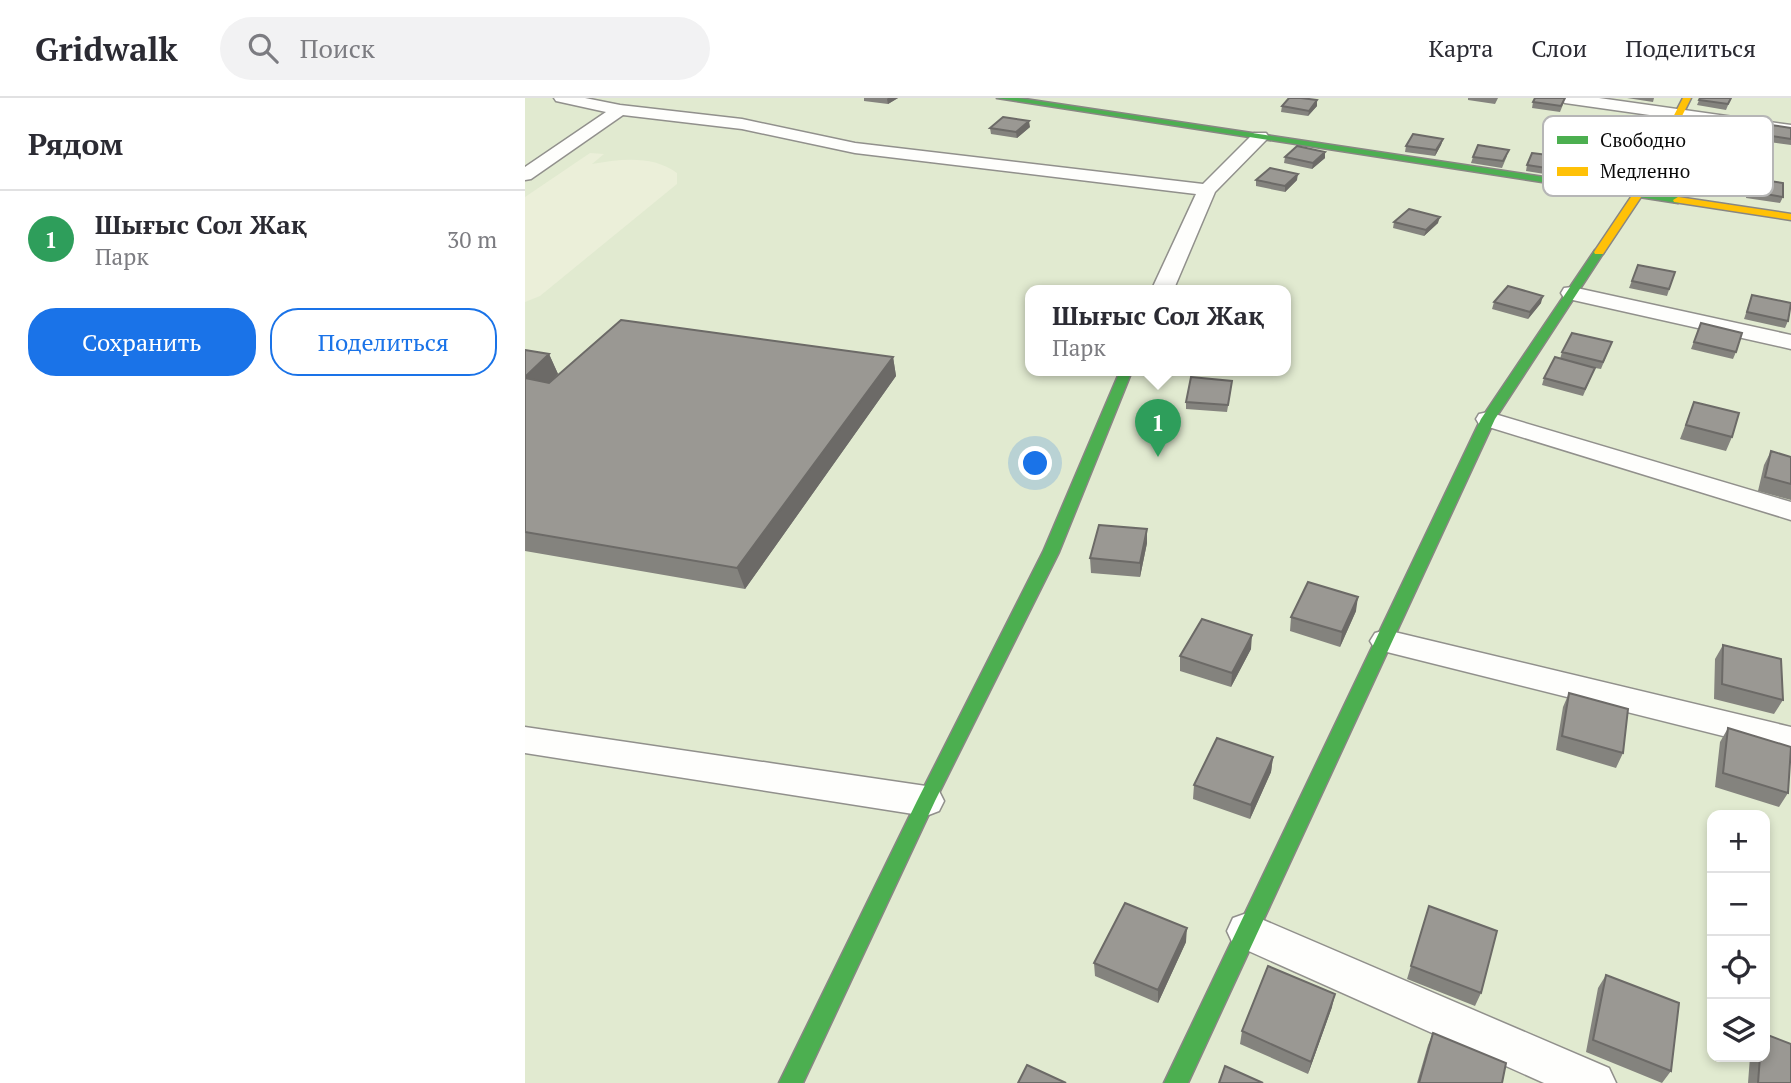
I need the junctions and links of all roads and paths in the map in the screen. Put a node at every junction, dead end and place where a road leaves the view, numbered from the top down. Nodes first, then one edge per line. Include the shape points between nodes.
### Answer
1 (562, 98) edge
2 (1001, 98) edge
3 (1565, 98) edge
4 (1683, 106) edge
5 (620, 110) junction
6 (1728, 116) edge
7 (1773, 126) edge
8 (1791, 130) edge
9 (1259, 137) junction
10 (525, 175) edge
11 (1543, 180) edge
12 (1207, 190) junction
13 (1637, 196) edge
14 (1651, 196) edge
15 (1791, 217) edge
16 (1165, 285) edge
17 (1572, 293) junction
18 (1791, 342) edge
19 (1124, 376) edge
20 (1488, 418) junction
21 (1791, 510) edge
22 (1386, 640) junction
23 (525, 740) edge
24 (1791, 740) edge
25 (926, 800) junction
26 (1247, 931) junction
27 (791, 1083) edge
28 (1176, 1083) edge
29 (1594, 1083) edge

1 - 5 street
2 - 9 street
3 - 4 street
4 - 6 street
5 - 10 street
5 - 12 street via 742,124 855,148
7 - 8 street
9 - 11 street
9 - 12 street
12 - 16 street
13 - 17 street
14 - 15 street
17 - 18 street
17 - 20 street
19 - 25 street via 1051,552
20 - 21 street
20 - 22 street
22 - 24 street
22 - 26 street
23 - 25 street
25 - 27 street
26 - 28 street
26 - 29 street

